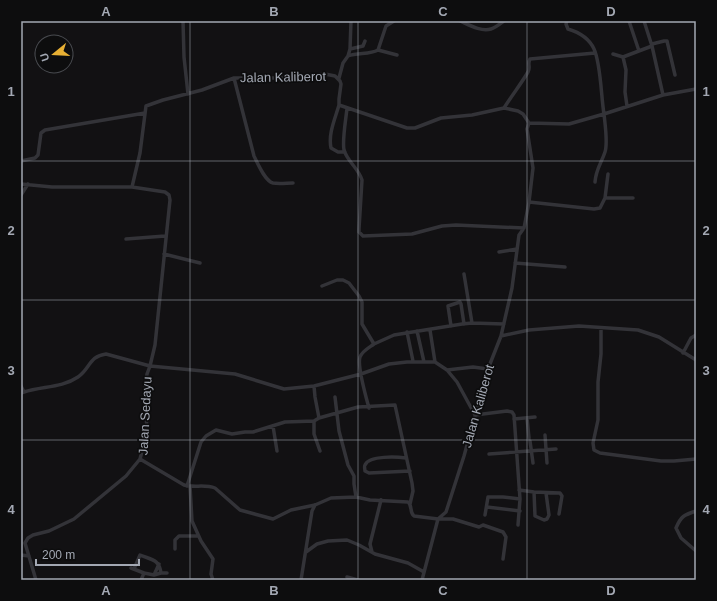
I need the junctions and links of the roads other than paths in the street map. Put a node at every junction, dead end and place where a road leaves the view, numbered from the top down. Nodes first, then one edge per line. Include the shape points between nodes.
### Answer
1 (183, 21) edge
2 (351, 21) edge
3 (394, 21) edge
4 (460, 21) edge
5 (504, 21) edge
6 (567, 21) edge
7 (629, 21) edge
8 (644, 21) edge
9 (365, 41) dead end
10 (652, 45) junction
11 (350, 49) junction
12 (378, 50) junction
13 (639, 51) junction
14 (596, 53) junction
15 (613, 54) dead end
16 (397, 55) dead end
17 (348, 56) junction
18 (623, 57) junction
19 (675, 75) dead end
20 (234, 78) junction
21 (339, 78) junction
22 (696, 89) edge
23 (188, 94) junction
24 (663, 95) junction
25 (340, 105) junction
26 (627, 106) junction
27 (347, 108) junction
28 (504, 108) junction
29 (145, 113) junction
30 (604, 114) junction
31 (529, 123) junction
32 (345, 152) junction
33 (21, 161) edge
34 (608, 174) dead end
35 (595, 182) dead end
36 (21, 184) edge
37 (28, 184) junction
38 (293, 184) dead end
39 (132, 187) junction
40 (21, 195) edge
41 (605, 198) junction
42 (633, 198) dead end
43 (529, 202) junction
44 (524, 228) junction
45 (165, 236) junction
46 (126, 239) dead end
47 (517, 249) junction
48 (499, 252) dead end
49 (164, 254) junction
50 (200, 263) dead end
51 (515, 263) junction
52 (565, 267) dead end
53 (464, 274) dead end
54 (322, 286) dead end
55 (472, 323) junction
56 (464, 324) junction
57 (504, 324) junction
58 (451, 326) junction
59 (601, 328) junction
60 (430, 330) junction
61 (417, 331) junction
62 (407, 332) junction
63 (696, 335) edge
64 (501, 336) junction
65 (374, 344) junction
66 (683, 353) junction
67 (696, 360) edge
68 (412, 361) junction
69 (424, 362) junction
70 (435, 362) junction
71 (150, 366) junction
72 (488, 369) junction
73 (447, 370) junction
74 (361, 374) junction
75 (21, 386) edge
76 (314, 386) junction
77 (23, 392) edge
78 (335, 397) dead end
79 (369, 408) junction
80 (337, 413) junction
81 (475, 414) junction
82 (535, 417) dead end
83 (319, 418) junction
84 (527, 418) junction
85 (514, 419) junction
86 (314, 421) junction
87 (273, 426) junction
88 (545, 435) dead end
89 (556, 449) dead end
90 (546, 450) junction
91 (277, 451) dead end
92 (320, 451) dead end
93 (531, 451) junction
94 (516, 452) junction
95 (489, 454) dead end
96 (406, 458) junction
97 (696, 458) edge
98 (140, 459) junction
99 (533, 463) dead end
100 (547, 463) dead end
101 (410, 472) junction
102 (189, 486) junction
103 (519, 490) junction
104 (534, 492) junction
105 (546, 493) junction
106 (356, 497) junction
107 (381, 500) junction
108 (520, 500) junction
109 (410, 504) junction
110 (315, 505) junction
111 (487, 507) junction
112 (520, 511) junction
113 (696, 511) edge
114 (559, 514) dead end
115 (485, 515) dead end
116 (438, 519) junction
117 (518, 525) dead end
118 (198, 536) junction
119 (175, 549) dead end
120 (696, 551) edge
121 (306, 552) junction
122 (372, 552) junction
123 (21, 555) edge
124 (29, 556) junction
125 (503, 558) dead end
126 (159, 564) junction
127 (424, 572) junction
128 (144, 573) junction
129 (161, 573) junction
130 (167, 573) dead end
131 (154, 575) junction
132 (347, 577) dead end
133 (36, 580) edge
134 (141, 580) edge
135 (213, 580) edge
136 (301, 580) edge
137 (358, 580) edge
138 (422, 580) edge

1 - 23 street
2 - 11 street
3 - 12 street via 386,26
4 - 5 street via 488,30
6 - 14 street via 568,29 581,35
7 - 13 street
8 - 10 street
9 - 11 street via 363,46
10 - 13 street
10 - 19 street via 666,41
10 - 24 street
11 - 17 street
12 - 16 street
12 - 17 street
13 - 18 street
14 - 28 street via 530,59 529,70
14 - 30 street
15 - 18 street
17 - 21 street via 343,62
18 - 26 street
20 - 21 street, Jalan Kaliberot via 325,74
20 - 23 street, Jalan Kaliberot
20 - 38 street via 254,156 260,168 270,182
21 - 25 street, Jalan Kaliberot
22 - 24 street
23 - 29 street, Jalan Kaliberot via 146,106
24 - 26 street
25 - 27 street
25 - 32 street, Jalan Kaliberot via 330,143 334,150
26 - 30 street
27 - 28 street via 411,128 441,118
27 - 32 street
28 - 31 street via 523,114
29 - 33 street via 45,130 41,133 38,155
29 - 39 street
30 - 31 street via 569,124
30 - 35 street via 606,148 596,172
31 - 43 street, Jalan Kaliberot via 527,129 533,168
32 - 44 street via 362,180 359,229 366,237 412,234 456,225
34 - 41 street
36 - 37 street, Jalan Sedayu
37 - 39 street, Jalan Sedayu
37 - 40 street
39 - 45 street, Jalan Sedayu via 165,192 169,195
41 - 42 street
41 - 43 street via 600,208 594,209
43 - 44 street, Jalan Kaliberot
44 - 47 street, Jalan Kaliberot via 519,235
45 - 46 street
45 - 49 street, Jalan Sedayu
47 - 48 street
47 - 51 street, Jalan Kaliberot
49 - 50 street
49 - 71 street, Jalan Sedayu via 155,345
51 - 52 street
51 - 57 street, Jalan Kaliberot
53 - 55 street
54 - 65 street via 336,280 349,283 362,302 362,324
55 - 56 street
55 - 57 street
56 - 58 street
56 - 58 street via 460,302 448,306
57 - 64 street, Jalan Kaliberot
58 - 60 street
59 - 64 street via 580,326 529,330
59 - 66 street via 649,333
59 - 97 street via 598,420 594,450 661,461
60 - 61 street
60 - 70 street
61 - 62 street
61 - 69 street
62 - 65 street
62 - 68 street
63 - 66 street via 691,338
64 - 72 street, Jalan Kaliberot
65 - 74 street via 360,356
66 - 67 street
68 - 69 street
68 - 74 street via 389,364
69 - 70 street
70 - 73 street
71 - 76 street via 235,374 284,389
71 - 77 street via 106,354 98,355 79,376 69,382
71 - 98 street, Jalan Sedayu via 146,388 146,437
72 - 73 street via 473,367
72 - 81 street, Jalan Kaliberot
73 - 81 street
74 - 76 street
74 - 79 street
75 - 77 street
76 - 83 street
78 - 80 street
79 - 80 street
79 - 96 street via 395,405
80 - 83 street
80 - 106 street via 348,465 354,476
81 - 85 street via 510,412 513,413
81 - 116 street, Jalan Kaliberot via 446,512
82 - 84 street
83 - 86 street
84 - 85 street
84 - 93 street
85 - 94 street
86 - 87 street via 285,422
86 - 92 street via 314,434
87 - 91 street
87 - 102 street via 253,432 232,434 216,430 206,436 200,445
88 - 90 street
89 - 90 street
90 - 93 street
90 - 100 street
93 - 94 street
93 - 99 street
94 - 95 street
94 - 103 street
96 - 101 street
96 - 101 street via 379,458 366,464 365,472
98 - 102 street, Jalan Sedayu
98 - 124 street via 126,476 74,519 48,532 28,538 25,543
101 - 109 street via 413,487
102 - 110 street, Jalan Sedayu via 211,486 240,510 272,519 291,510
102 - 118 street via 192,521
103 - 104 street
103 - 108 street
104 - 105 street
104 - 105 street via 535,515 544,520 549,515
105 - 114 street via 561,494
106 - 107 street, Jalan Sedayu
106 - 110 street, Jalan Sedayu via 331,498
107 - 109 street, Jalan Sedayu
107 - 122 street via 370,544
108 - 111 street via 488,496
108 - 112 street
109 - 116 street via 414,516
110 - 121 street
111 - 112 street
111 - 115 street
112 - 117 street
113 - 120 street via 680,519 676,528 681,538
116 - 125 street via 453,519 503,532 506,537
116 - 127 street, Jalan Kaliberot
118 - 119 street via 179,536 175,540
118 - 135 street via 213,558
121 - 122 street via 317,544 347,540
121 - 136 street
122 - 127 street via 408,563
123 - 124 street
124 - 133 street
126 - 128 street via 140,555 132,568
126 - 129 street
126 - 131 street
127 - 138 street, Jalan Kaliberot
128 - 131 street
128 - 134 street
129 - 130 street
129 - 131 street
132 - 137 street

